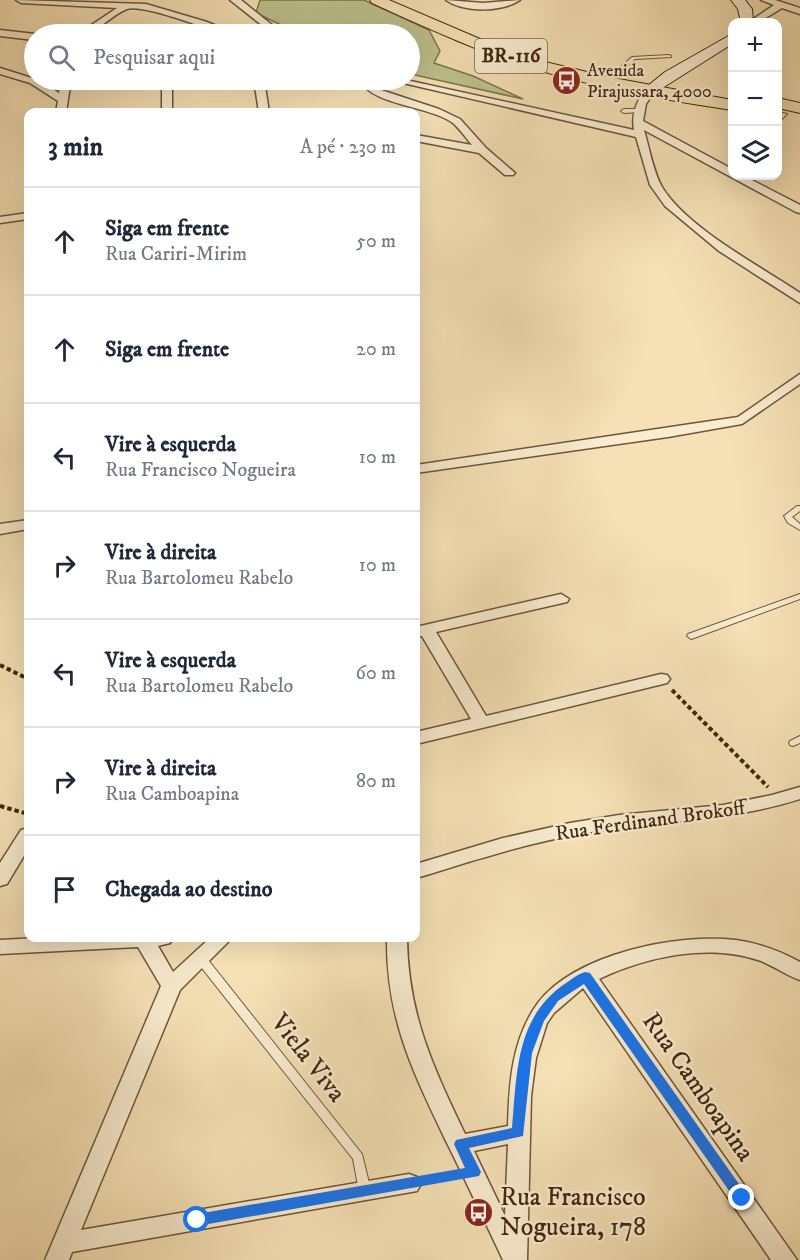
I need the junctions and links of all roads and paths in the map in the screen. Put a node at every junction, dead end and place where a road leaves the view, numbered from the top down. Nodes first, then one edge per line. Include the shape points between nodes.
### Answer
1 (21, 0) edge
2 (140, 0) edge
3 (235, 0) edge
4 (377, 0) edge
5 (414, 0) edge
6 (451, 0) edge
7 (514, 0) edge
8 (738, 0) edge
9 (766, 0) edge
10 (127, 6) junction
11 (779, 6) junction
12 (800, 11) edge
13 (746, 18) edge
14 (760, 18) edge
15 (98, 24) edge
16 (202, 24) edge
17 (265, 24) edge
18 (0, 33) edge
19 (24, 36) edge
20 (728, 41) edge
21 (669, 56) dead end
22 (0, 71) edge
23 (617, 72) junction
24 (24, 78) edge
25 (657, 85) junction
26 (420, 86) edge
27 (48, 90) edge
28 (64, 90) edge
29 (167, 90) edge
30 (261, 90) edge
31 (373, 90) edge
32 (728, 94) edge
33 (63, 100) junction
34 (728, 104) edge
35 (62, 108) edge
36 (166, 108) edge
37 (264, 108) edge
38 (800, 108) edge
39 (624, 111) dead end
40 (783, 114) edge
41 (638, 117) junction
42 (640, 135) junction
43 (420, 139) edge
44 (482, 150) junction
45 (728, 171) edge
46 (509, 173) dead end
47 (744, 180) edge
48 (800, 210) edge
49 (24, 217) edge
50 (0, 220) edge
51 (800, 299) edge
52 (800, 378) edge
53 (420, 468) edge
54 (800, 507) edge
55 (24, 526) edge
56 (800, 528) edge
57 (0, 529) edge
58 (800, 596) edge
59 (561, 599) dead end
60 (421, 630) edge
61 (691, 636) dead end
62 (0, 665) edge
63 (24, 677) edge
64 (661, 679) joint
65 (480, 722) junction
66 (420, 737) edge
67 (800, 793) edge
68 (780, 800) junction
69 (0, 806) edge
70 (24, 813) edge
71 (24, 841) edge
72 (420, 870) edge
73 (0, 879) edge
74 (85, 942) edge
75 (154, 942) edge
76 (218, 942) edge
77 (397, 942) edge
78 (0, 947) edge
79 (201, 959) junction
80 (800, 972) edge
81 (585, 976) junction
82 (171, 986) junction
83 (518, 1132) junction
84 (461, 1144) junction
85 (474, 1172) junction
86 (409, 1184) joint
87 (365, 1191) junction
88 (60, 1251) edge
89 (515, 1260) edge
90 (785, 1260) edge

1 - 10 street
2 - 10 street
3 - 17 street
4 - 25 main road, BR-116 via 474,43 535,64
5 - 23 main road, BR-116 via 473,30
6 - 7 street via 476,8
8 - 13 street
9 - 11 street
10 - 15 street
10 - 16 street via 153,8
11 - 12 street
11 - 14 street
18 - 19 street
20 - 25 street
21 - 23 lane via 634,58
22 - 24 street
23 - 25 main road, BR-116
25 - 32 main road, BR-116
25 - 34 main road, BR-116
25 - 41 street via 643,100
26 - 42 street
27 - 33 street
28 - 33 street
29 - 36 street
30 - 37 street
31 - 44 street via 451,118
33 - 35 street
38 - 40 main road
39 - 41 lane
41 - 42 street
41 - 45 street
42 - 51 street via 657,189 687,222
43 - 44 street
44 - 46 street
47 - 48 street
49 - 50 street
52 - 53 street via 742,420
54 - 56 lane via 788,516
55 - 57 street
58 - 61 lane
59 - 60 street
60 - 65 street
62 - 63 path
64 - 65 street
64 - 68 path
65 - 66 street
67 - 68 street, Rua Ferdinand Brokoff
68 - 72 street, Rua Ferdinand Brokoff via 745,809 592,825 487,849
69 - 70 path
71 - 73 street
74 - 78 street
75 - 82 street
76 - 79 street
77 - 84 street via 405,1012 420,1063
79 - 82 street
79 - 87 lane, Viela Viva via 358,1157
80 - 81 street via 754,950 709,945 648,953
81 - 83 street via 554,997 538,1020 526,1053
81 - 90 street, Rua Camboapina
82 - 88 street
83 - 84 street
83 - 89 street
84 - 85 street
85 - 86 path
85 - 89 street
86 - 87 street
87 - 88 street

